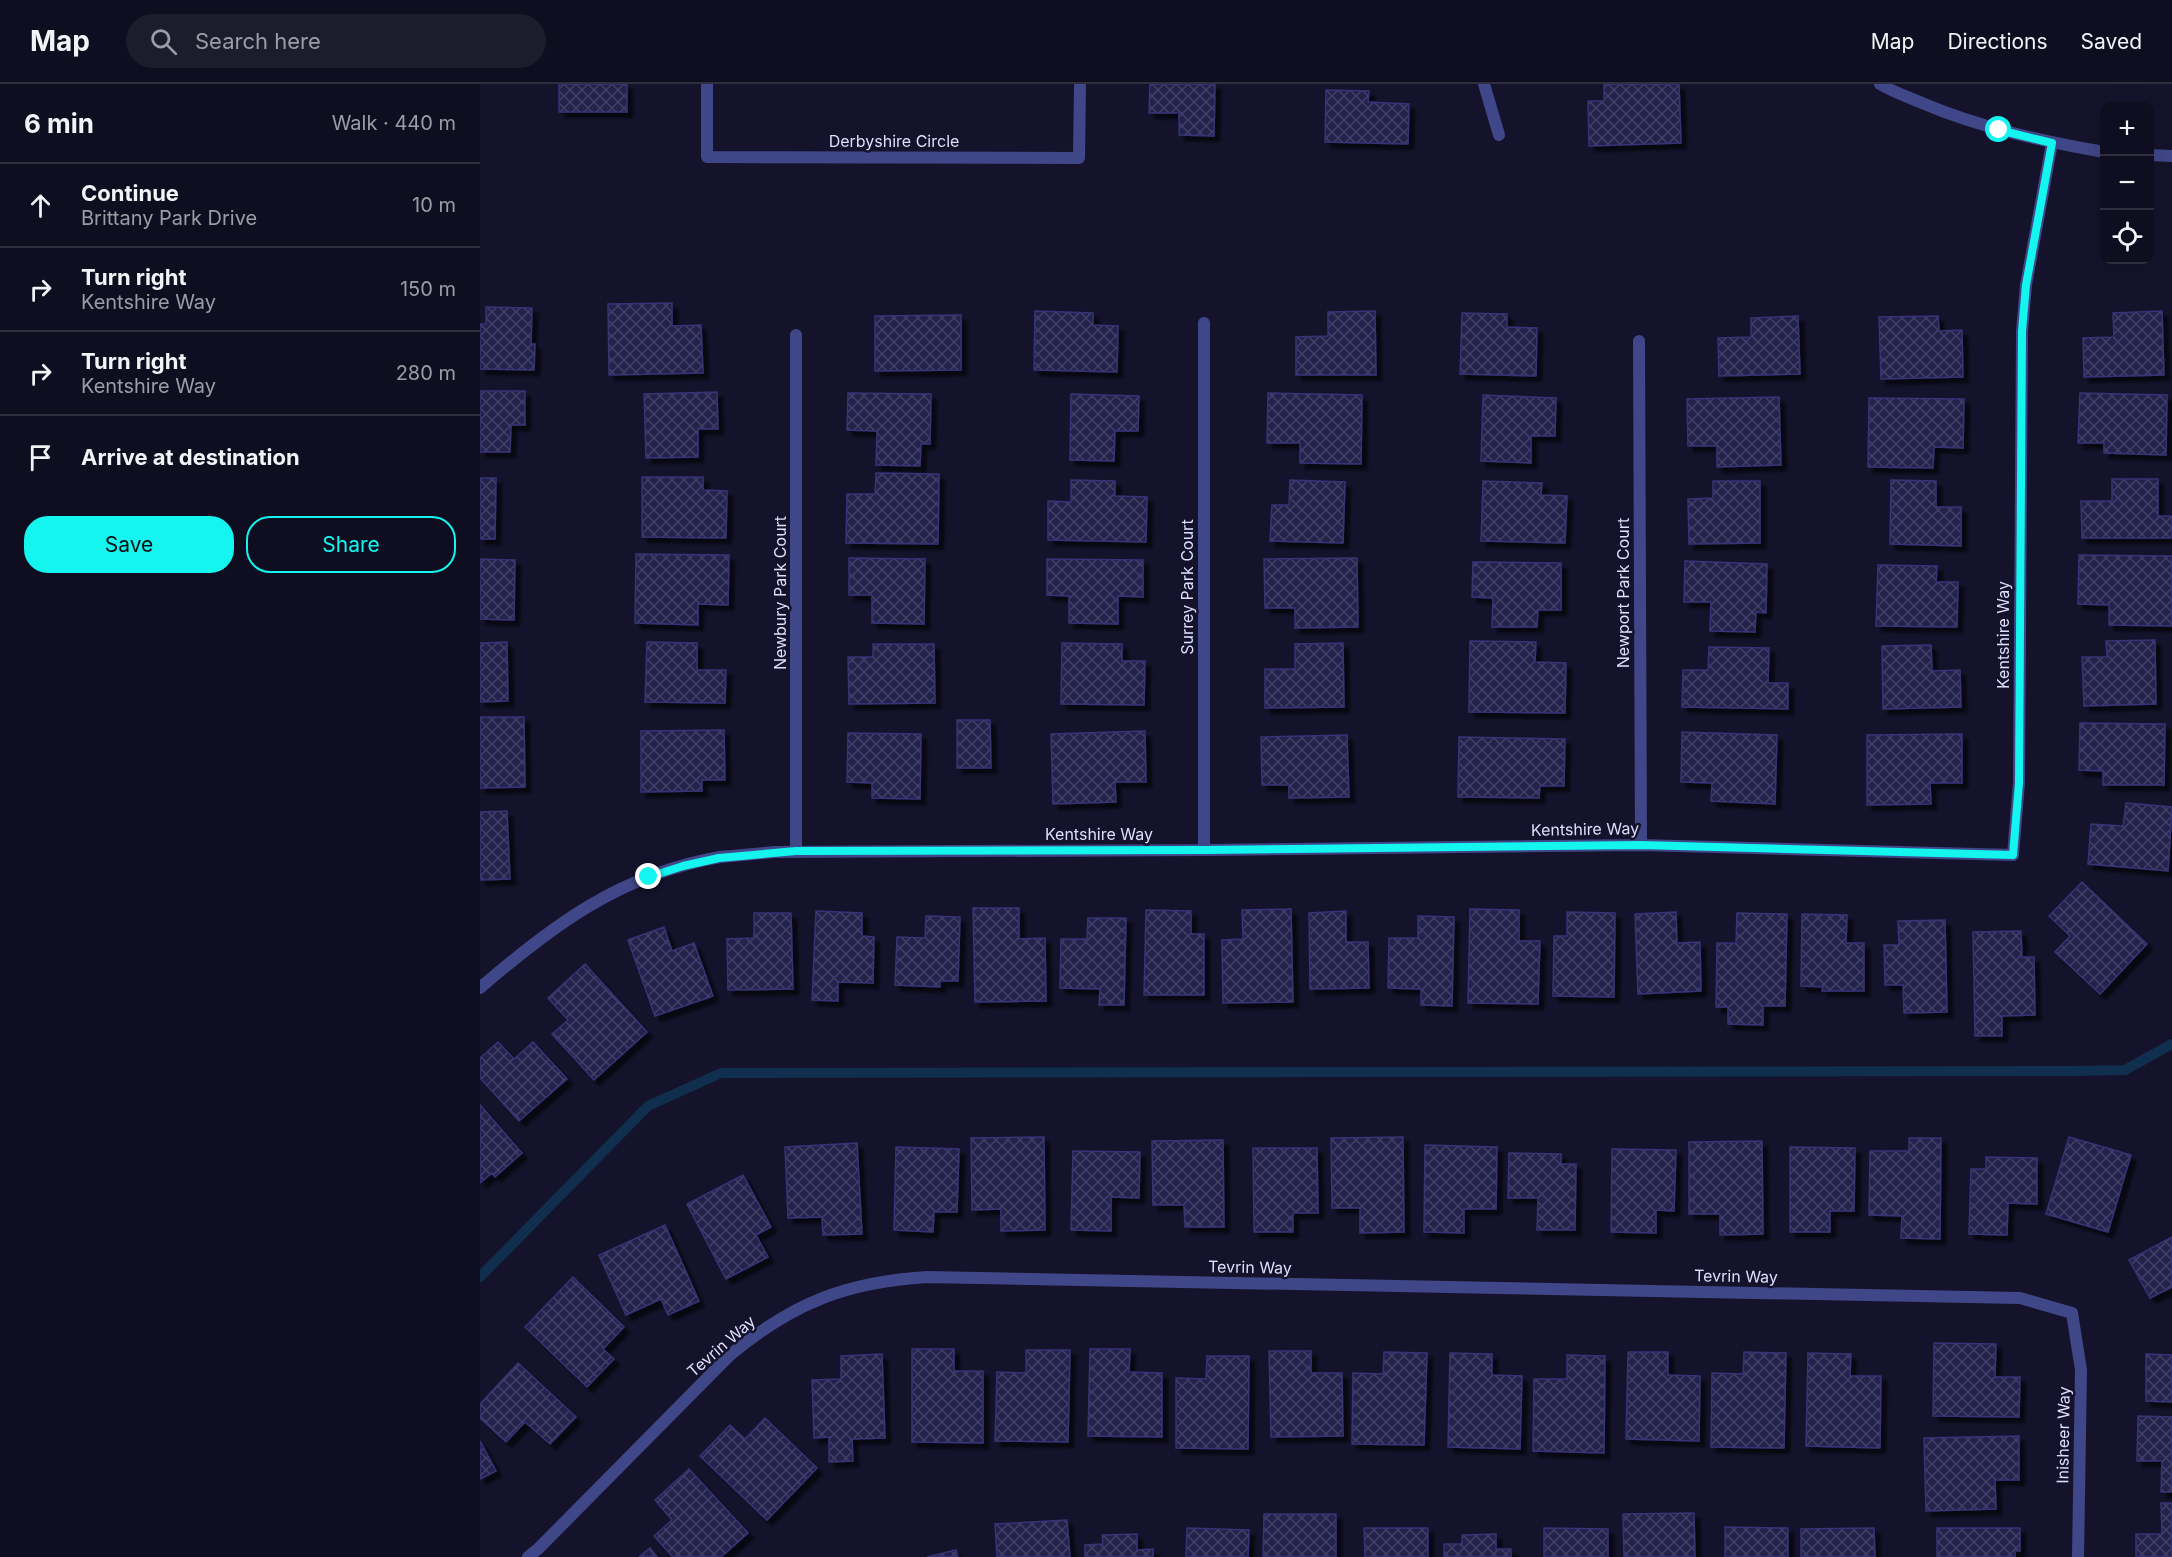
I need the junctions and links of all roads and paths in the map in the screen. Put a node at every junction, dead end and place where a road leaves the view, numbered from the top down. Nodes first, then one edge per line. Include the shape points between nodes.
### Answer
1 (707, 84) edge
2 (1080, 84) edge
3 (1484, 84) edge
4 (1880, 84) edge
5 (1499, 135) dead end
6 (2052, 143) junction
7 (2100, 151) edge
8 (2154, 155) edge
9 (2172, 156) edge
10 (1204, 323) dead end
11 (796, 335) dead end
12 (1639, 341) dead end
13 (1641, 845) junction
14 (1204, 850) junction
15 (796, 851) junction
16 (480, 988) edge
17 (2072, 1313) joint
18 (528, 1557) edge
19 (2078, 1557) edge

1 - 2 street, Derbyshire Circle via 707,157 1079,158
3 - 5 street
4 - 6 street via 1950,115
6 - 7 street
6 - 13 street, Kentshire Way via 2026,285 2022,331 2019,783 2013,855
8 - 9 street
10 - 14 street, Surrey Park Court
11 - 15 street, Newbury Park Court
12 - 13 street, Newport Park Court
13 - 14 street, Kentshire Way
14 - 15 street, Kentshire Way
15 - 16 street, Kentshire Way via 710,860 615,891 552,928
17 - 18 street, Tevrin Way via 2020,1299 927,1277 891,1280 821,1297 758,1332 730,1354
17 - 19 street, Inisheer Way via 2081,1370

